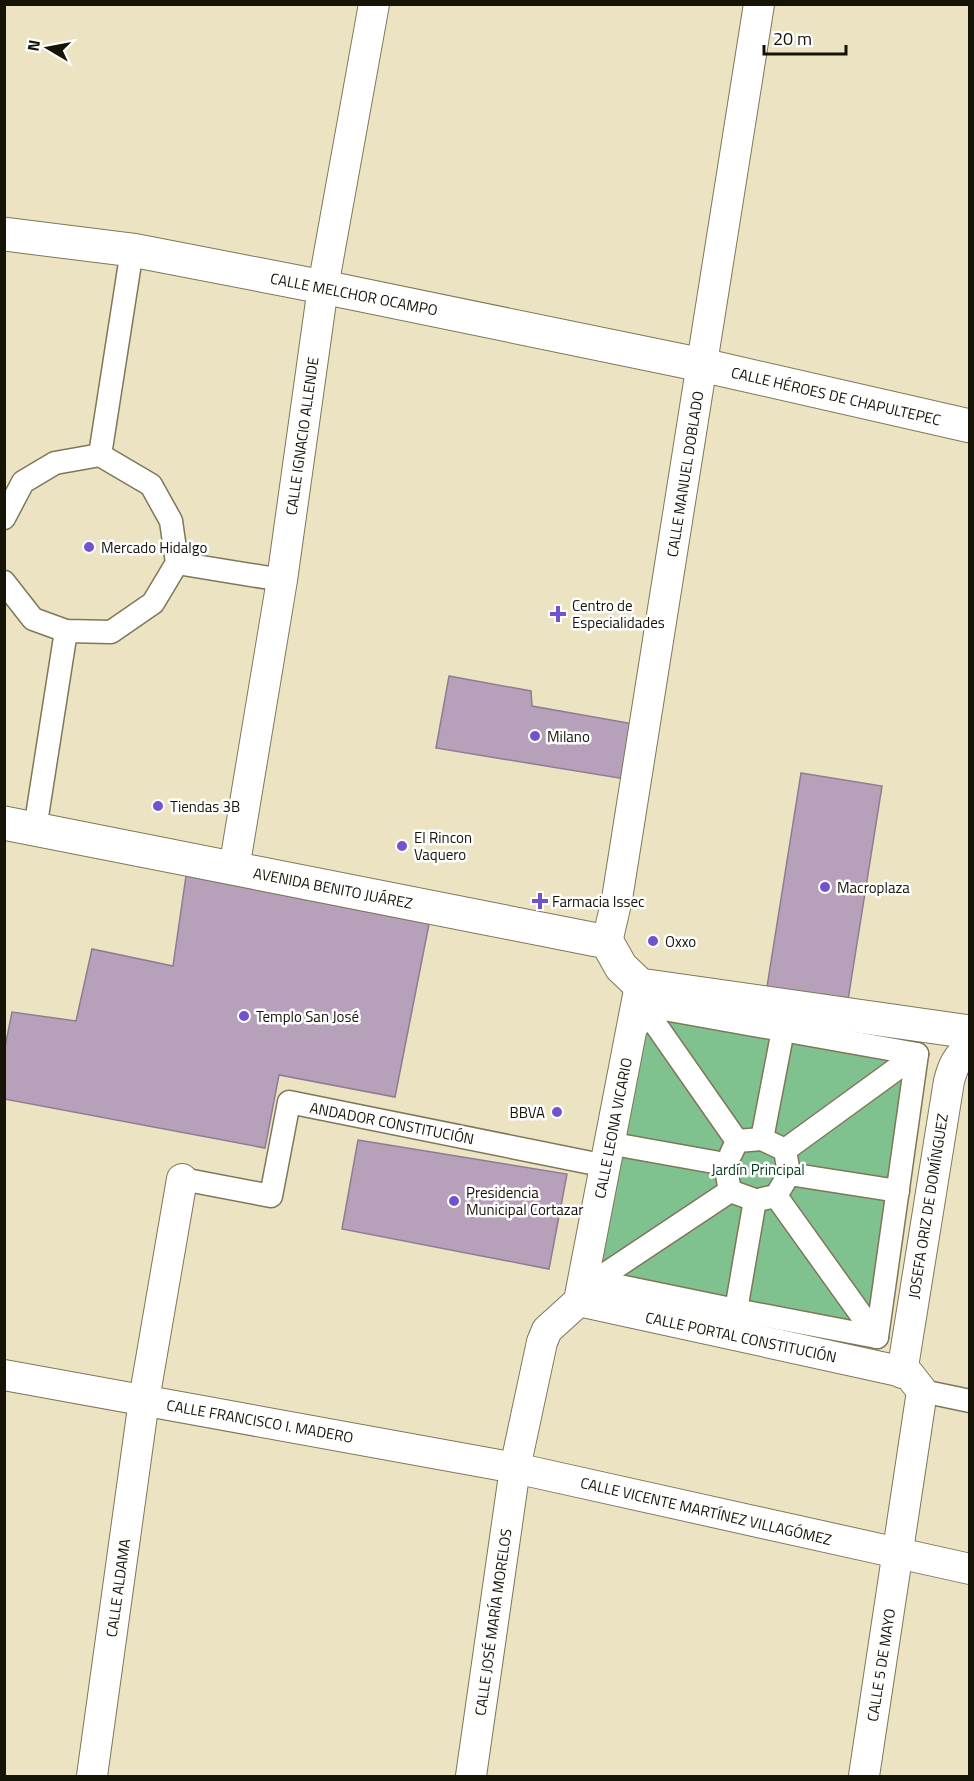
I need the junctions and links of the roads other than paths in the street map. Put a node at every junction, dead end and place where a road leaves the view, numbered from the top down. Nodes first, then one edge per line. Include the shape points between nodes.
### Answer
1 (374, 4) edge
2 (759, 4) edge
3 (4, 234) edge
4 (132, 250) junction
5 (323, 287) junction
6 (702, 365) junction
7 (969, 426) edge
8 (100, 455) junction
9 (4, 518) edge
10 (177, 563) junction
11 (282, 580) junction
12 (4, 582) edge
13 (66, 630) junction
14 (20, 826) edge
15 (234, 869) junction
16 (607, 942) junction
17 (641, 995) junction
18 (783, 1030) junction
19 (965, 1036) edge
20 (917, 1054) junction
21 (762, 1139) junction
22 (737, 1141) junction
23 (785, 1150) junction
24 (613, 1155) junction
25 (725, 1164) junction
26 (789, 1174) junction
27 (182, 1179) joint
28 (730, 1191) junction
29 (898, 1191) junction
30 (766, 1198) junction
31 (587, 1291) junction
32 (736, 1310) junction
33 (877, 1337) junction
34 (4, 1375) edge
35 (912, 1382) junction
36 (144, 1400) junction
37 (969, 1401) edge
38 (515, 1468) junction
39 (897, 1554) junction
40 (969, 1569) edge
41 (92, 1776) edge
42 (471, 1776) edge
43 (864, 1776) edge

1 - 5 street, CALLE IGNACIO ALLENDE
2 - 6 street, CALLE MANUEL DOBLADO
3 - 4 street, CALLE MELCHOR OCAMPO
4 - 5 street, CALLE MELCHOR OCAMPO
4 - 8 street
5 - 6 street, CALLE MELCHOR OCAMPO
5 - 11 street, CALLE IGNACIO ALLENDE
6 - 7 street, CALLE HÉROES DE CHAPULTEPEC
6 - 16 street, CALLE MANUEL DOBLADO via 618,899
8 - 9 street via 55,463 23,482
8 - 10 street via 151,484 171,520
10 - 11 street
10 - 13 street via 153,603 111,632
11 - 15 street, CALLE IGNACIO ALLENDE
12 - 13 street via 33,619
13 - 14 street
14 - 15 street, AVENIDA BENITO JUÁREZ
15 - 16 street, AVENIDA BENITO JUÁREZ
16 - 17 street
17 - 18 street
17 - 19 street
17 - 22 street
17 - 24 street, CALLE LEONA VICARIO
18 - 20 street
18 - 21 street
19 - 35 street, JOSEFA ORIZ DE DOMÍNGUEZ via 949,1081
20 - 23 street
20 - 29 street
21 - 22 street
21 - 23 street
22 - 25 street
23 - 26 street
24 - 25 street
24 - 27 street, ANDADOR CONSTITUCIÓN via 289,1102 271,1196
24 - 31 street, CALLE LEONA VICARIO
25 - 28 street
26 - 29 street
26 - 30 street
27 - 36 street, CALLE ALDAMA
28 - 30 street
28 - 31 street
29 - 33 street
30 - 32 street
30 - 33 street
31 - 32 street
31 - 35 street, CALLE PORTAL CONSTITUCIÓN
31 - 38 street via 547,1330 542,1342
32 - 33 street
34 - 36 street, CALLE FRANCISCO I. MADERO
35 - 37 street
35 - 39 street, JOSEFA ORIZ DE DOMÍNGUEZ
36 - 38 street, CALLE FRANCISCO I. MADERO
36 - 41 street, CALLE ALDAMA
38 - 39 street, CALLE VICENTE MARTÍNEZ VILLAGÓMEZ
38 - 42 street, CALLE JOSÉ MARÍA MORELOS
39 - 40 street, CALLE VICENTE MARTÍNEZ VILLAGÓMEZ
39 - 43 street, CALLE 5 DE MAYO

